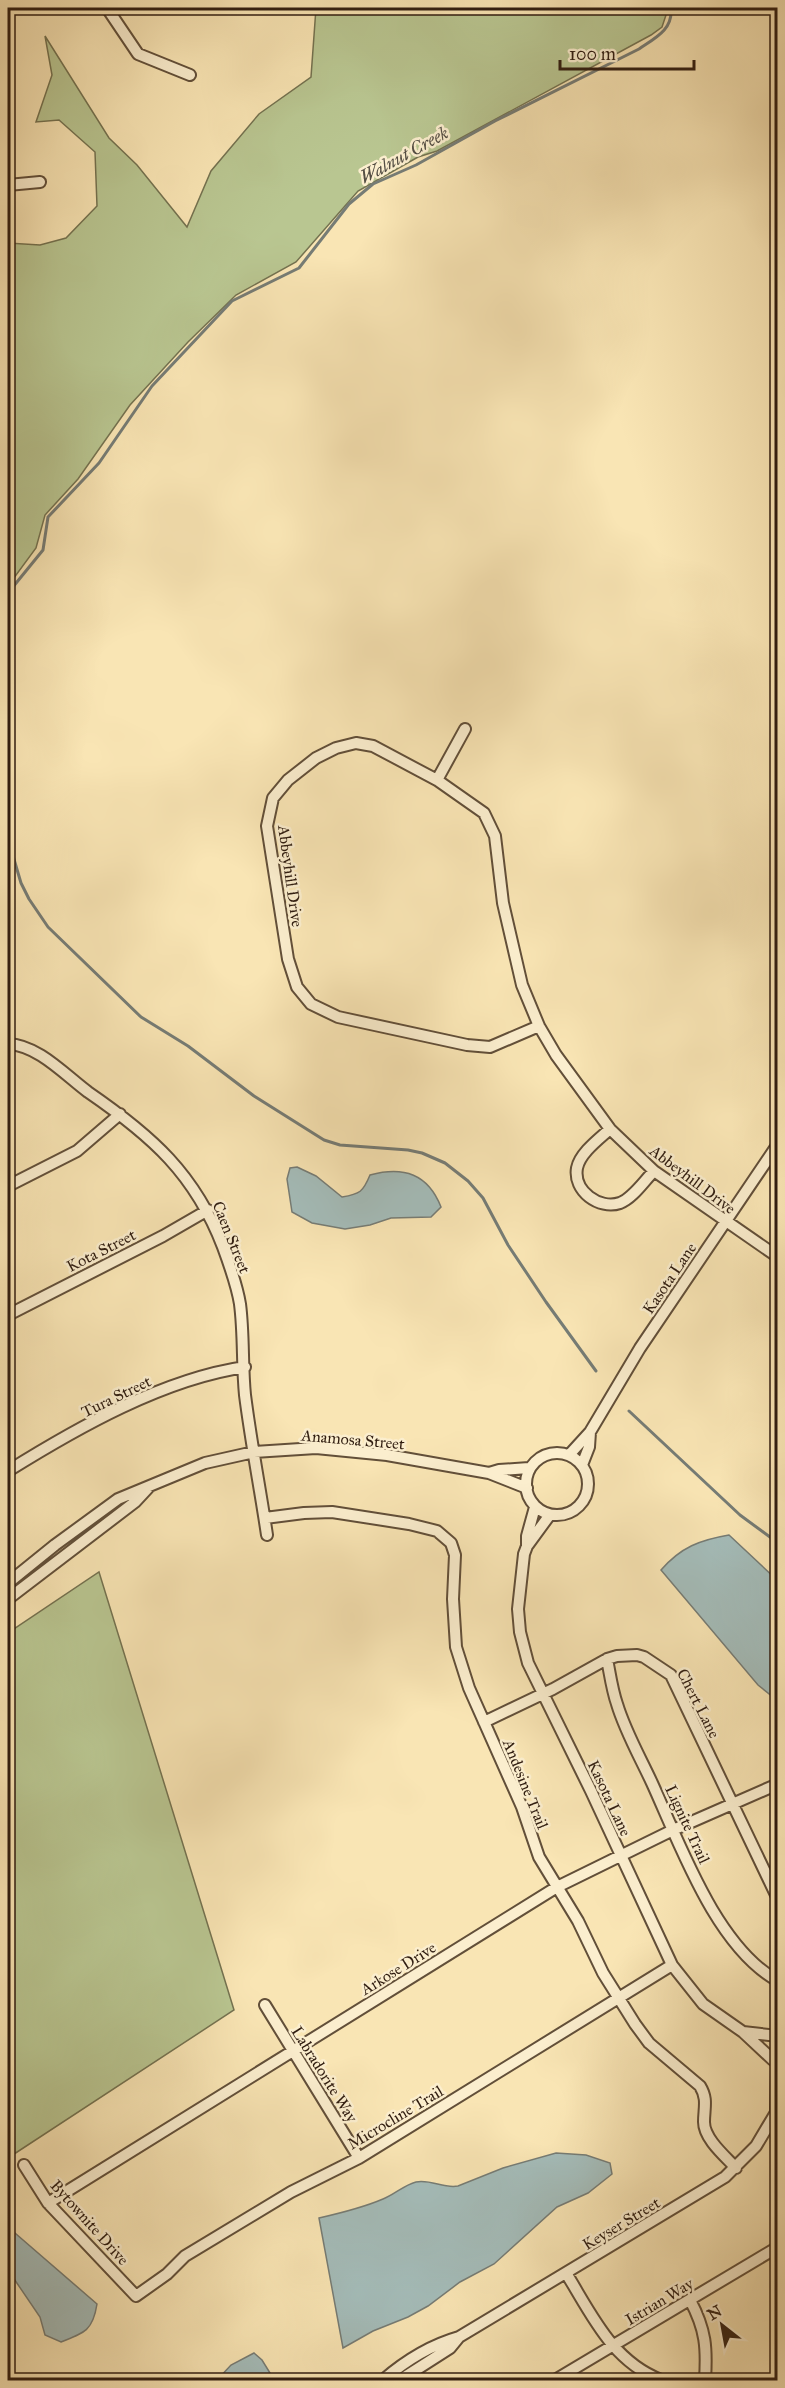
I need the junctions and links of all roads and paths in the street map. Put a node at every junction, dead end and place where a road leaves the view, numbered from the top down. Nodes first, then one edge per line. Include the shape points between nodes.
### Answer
1 (107, 8) edge
2 (190, 75) dead end
3 (40, 182) dead end
4 (8, 185) edge
5 (465, 729) dead end
6 (436, 780) junction
7 (539, 1026) junction
8 (8, 1044) edge
9 (120, 1114) junction
10 (610, 1129) junction
11 (777, 1144) edge
12 (654, 1171) junction
13 (8, 1186) edge
14 (208, 1210) junction
15 (725, 1221) junction
16 (777, 1257) edge
17 (8, 1315) edge
18 (245, 1366) junction
19 (590, 1432) junction
20 (254, 1452) junction
21 (569, 1455) junction
22 (582, 1465) junction
23 (529, 1468) junction
24 (8, 1471) edge
25 (489, 1473) junction
26 (148, 1488) junction
27 (527, 1488) junction
28 (535, 1507) junction
29 (549, 1515) junction
30 (265, 1518) junction
31 (267, 1535) dead end
32 (527, 1546) junction
33 (8, 1583) edge
34 (8, 1599) edge
35 (607, 1659) junction
36 (542, 1695) junction
37 (484, 1722) junction
38 (777, 1784) edge
39 (731, 1803) junction
40 (673, 1830) junction
41 (620, 1856) junction
42 (557, 1887) junction
43 (777, 1899) edge
44 (672, 1965) junction
45 (777, 1981) edge
46 (618, 1998) junction
47 (265, 2005) dead end
48 (743, 2032) junction
49 (777, 2036) edge
50 (777, 2042) edge
51 (293, 2051) junction
52 (776, 2066) edge
53 (777, 2110) edge
54 (359, 2158) junction
55 (24, 2165) dead end
56 (736, 2168) junction
57 (48, 2203) junction
58 (777, 2247) edge
59 (566, 2273) junction
60 (136, 2296) joint
61 (690, 2300) junction
62 (459, 2337) junction
63 (612, 2346) junction
64 (412, 2376) edge
65 (383, 2380) edge
66 (400, 2380) edge
67 (555, 2380) edge
68 (661, 2380) edge
69 (705, 2380) edge

1 - 2 street via 138,54
3 - 4 street
5 - 6 street
6 - 7 street, Abbeyhill Drive via 484,813 495,836 511,945
6 - 7 street, Abbeyhill Drive via 373,746 356,743 316,758 273,798 267,826 288,959 297,987 311,1004 338,1017 467,1045 490,1047
7 - 10 street, Abbeyhill Drive via 576,1085
8 - 9 street, Caen Street via 37,1053
9 - 13 street via 77,1151
9 - 14 street, Caen Street via 177,1166
10 - 12 street, Abbeyhill Drive
10 - 12 street via 584,1154 577,1167 584,1192 608,1205 622,1202
11 - 15 street, Kasota Lane
12 - 15 street, Abbeyhill Drive
14 - 17 street, Kota Street
14 - 18 street, Caen Street via 240,1302
15 - 16 street, Abbeyhill Drive
15 - 19 street, Kasota Lane via 640,1348
18 - 20 street, Caen Street
18 - 24 street, Tura Street via 212,1371 154,1393 52,1444
19 - 21 street, Kasota Lane
19 - 22 street, Kasota Lane
20 - 25 street, Anamosa Street via 351,1451
20 - 26 street, Anamosa Street via 205,1463
20 - 30 street, Caen Street
21 - 22 street
21 - 23 street via 554,1453
22 - 29 street, Kasota Lane via 588,1480 586,1497 566,1514
23 - 25 street, Anamosa Street
23 - 27 street
25 - 27 street, Anamosa Street
26 - 33 street, Anamosa Street via 118,1499
26 - 34 street, Anamosa Street
27 - 28 street
28 - 29 street
28 - 32 street, Kasota Lane
29 - 32 street, Kasota Lane
30 - 31 street, Caen Street
30 - 37 street, Andesine Trail via 332,1512 437,1531 451,1543 455,1555 456,1647
32 - 36 street, Kasota Lane via 519,1597 520,1632
35 - 36 street, Chert Lane
35 - 39 street, Chert Lane via 637,1655 652,1660 670,1675
35 - 40 street, Lignite Trail via 617,1705
36 - 37 street, Chert Lane
36 - 41 street, Kasota Lane
37 - 42 street, Andesine Trail via 539,1857
38 - 39 street, Arkose Drive
39 - 40 street, Arkose Drive
39 - 43 street, Chert Lane
40 - 41 street, Arkose Drive
40 - 45 street, Lignite Trail via 727,1933 744,1954
41 - 42 street, Arkose Drive
41 - 44 street, Kasota Lane
42 - 46 street, Andesine Trail
42 - 51 street, Arkose Drive
44 - 46 street, Microcline Trail
44 - 48 street, Kasota Lane via 703,2004
46 - 54 street, Microcline Trail
46 - 56 street, Andesine Trail via 649,2043 700,2086 705,2094 703,2124
47 - 51 street, Labradorite Way
48 - 49 street, Kasota Lane
48 - 52 street, Kasota Lane
50 - 52 street via 773,2053
51 - 54 street, Labradorite Way
51 - 57 street, Arkose Drive
52 - 53 street, Keyser Street
53 - 56 street, Keyser Street via 756,2146
54 - 60 street, Microcline Trail via 291,2192 185,2256
55 - 57 street, Bytownite Drive
56 - 59 street, Keyser Street
57 - 60 street, Bytownite Drive
58 - 61 street, Istrian Way
59 - 62 street, Keyser Street
59 - 63 street
61 - 63 street, Istrian Way
61 - 69 street via 705,2333
62 - 64 street, Keyser Street
62 - 65 street, Keyser Street via 411,2359
63 - 67 street, Istrian Way
63 - 68 street via 632,2365
64 - 66 street, Keyser Street

